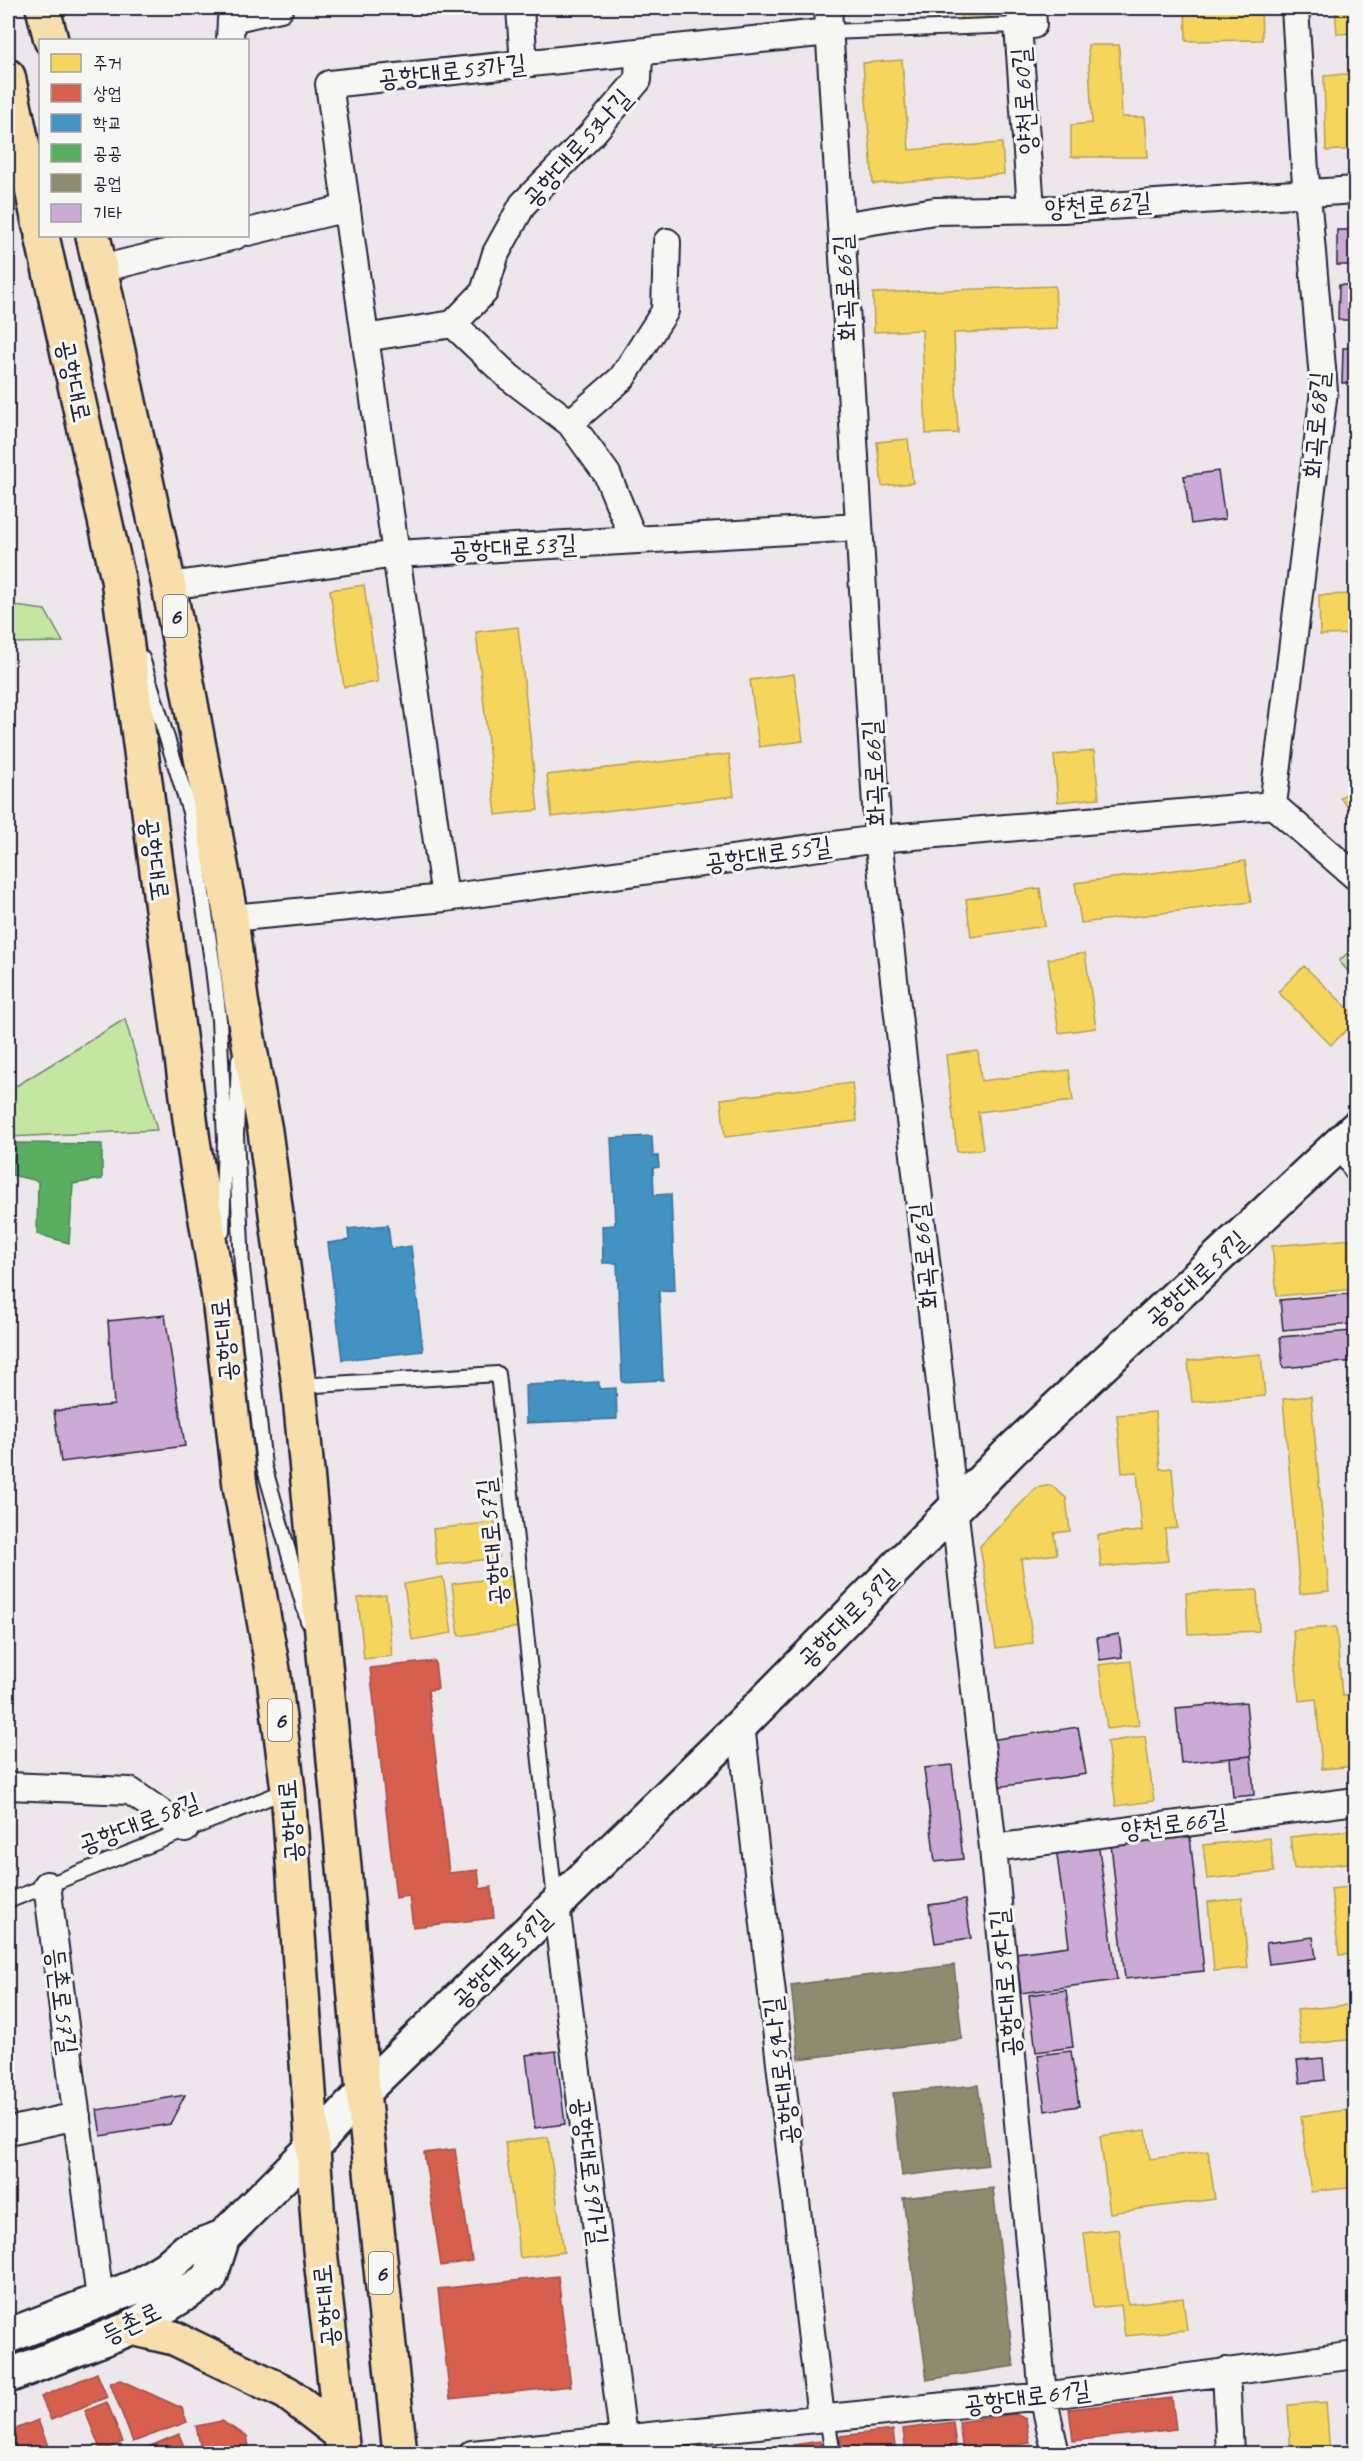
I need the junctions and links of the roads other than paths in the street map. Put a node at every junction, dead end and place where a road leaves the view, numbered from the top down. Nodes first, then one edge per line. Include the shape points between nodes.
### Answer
1 (43, 8) edge
2 (280, 8) edge
3 (520, 8) edge
4 (1295, 8) edge
5 (1025, 16) edge
6 (828, 20) edge
7 (51, 39) edge
8 (231, 39) edge
9 (639, 51) junction
10 (524, 64) junction
11 (8, 76) edge
12 (1356, 190) edge
13 (1307, 192) junction
14 (347, 208) junction
15 (1031, 209) junction
16 (39, 222) edge
17 (841, 226) junction
18 (249, 232) edge
19 (42, 237) edge
20 (93, 237) edge
21 (231, 237) edge
22 (667, 242) dead end
23 (100, 269) junction
24 (453, 324) junction
25 (365, 338) junction
26 (570, 423) junction
27 (859, 527) junction
28 (634, 540) junction
29 (396, 554) junction
30 (169, 586) junction
31 (1273, 805) junction
32 (878, 839) junction
33 (1356, 877) edge
34 (445, 898) junction
35 (231, 918) junction
36 (241, 1000) junction
37 (1345, 1138) edge
38 (1356, 1178) edge
39 (298, 1386) junction
40 (952, 1511) junction
41 (328, 1692) junction
42 (741, 1725) junction
43 (8, 1786) edge
44 (288, 1790) junction
45 (1356, 1801) edge
46 (185, 1829) junction
47 (993, 1848) junction
48 (47, 1885) junction
49 (8, 1901) edge
50 (556, 1905) junction
51 (363, 2092) junction
52 (77, 2116) junction
53 (8, 2131) edge
54 (315, 2145) junction
55 (223, 2237) junction
56 (100, 2299) junction
57 (131, 2328) junction
58 (8, 2336) edge
59 (1356, 2355) edge
60 (1226, 2371) junction
61 (8, 2376) edge
62 (1043, 2396) junction
63 (824, 2418) junction
64 (341, 2443) edge
65 (624, 2446) edge
66 (1055, 2453) edge
67 (400, 2454) edge
68 (472, 2454) edge
69 (833, 2454) edge
70 (1230, 2454) edge

1 - 7 main road
2 - 8 street via 231,19
3 - 10 street
4 - 13 street, 화곡로68길
5 - 6 lane
5 - 15 street, 양천로60길
6 - 9 street, 공항대로53가길
6 - 17 street, 화곡로66길
9 - 10 street, 공항대로53가길
9 - 24 street, 공항대로53나길 via 638,80 523,204 496,253 484,292
10 - 14 street, 공항대로53가길 via 329,84
11 - 16 main road
12 - 13 street, 양천로62길
13 - 15 street, 양천로62길
13 - 31 street, 화곡로68길 via 1324,391
14 - 18 street
14 - 25 street, 공항대로53가길
15 - 17 street, 양천로62길 via 935,211
17 - 27 street, 화곡로66길
19 - 44 main road, 공항대로 / 6 via 118,579 193,1142 219,1298 240,1486 273,1670
20 - 23 main road, 공항대로 / 6
21 - 23 street
22 - 26 street via 666,311 622,378
23 - 30 main road, 공항대로 / 6
24 - 25 street
24 - 26 street via 509,377
25 - 29 street, 공항대로53가길
26 - 28 street via 607,474
27 - 28 street, 공항대로53길
27 - 32 street, 화곡로66길
28 - 29 street, 공항대로53길
29 - 30 street, 공항대로53길
29 - 34 street
30 - 35 main road, 공항대로 / 6
31 - 32 street, 공항대로55길
31 - 33 street
32 - 34 street, 공항대로55길
32 - 40 street, 화곡로66길
34 - 35 street, 공항대로55길
35 - 36 main road, 공항대로 / 6
36 - 39 main road, 공항대로 / 6 via 265,1131
36 - 41 lane via 236,1135 242,1267 264,1466
37 - 38 lane, 공항대로59길
37 - 40 main road, 공항대로59길
39 - 41 main road, 공항대로 / 6
39 - 50 lane, 공항대로57길 via 498,1374
40 - 42 main road, 공항대로59길
40 - 47 street, 공항대로59다길
41 - 51 main road, 공항대로 / 6
42 - 50 main road, 공항대로59길
42 - 63 street, 공항대로59나길
43 - 46 street via 130,1791
44 - 46 lane, 공항대로58길
44 - 54 main road, 공항대로 / 6
45 - 47 street, 양천로66길
46 - 48 lane, 공항대로58길
47 - 62 street, 공항대로59다길
48 - 49 lane, 공항대로58길
48 - 52 street, 등촌로57길
50 - 51 main road, 공항대로59길
50 - 65 street, 공항대로59가길
51 - 54 main road, 등촌로
51 - 67 main road, 공항대로 / 6
52 - 53 street
52 - 56 street, 등촌로57길
54 - 55 main road, 등촌로
54 - 64 main road, 공항대로 / 6 via 320,2250
55 - 56 main road, 등촌로 via 187,2250 135,2287
55 - 57 main road, 등촌로 via 210,2278
56 - 58 main road, 등촌로
57 - 61 main road, 등촌로
57 - 64 main road via 174,2338 287,2393
59 - 60 street, 공항대로61길
60 - 62 street, 공항대로61길
60 - 70 street
62 - 63 street, 공항대로61길
62 - 66 street, 공항대로59다길
63 - 65 street, 공항대로61길
63 - 69 lane
65 - 68 street, 공항대로61길

